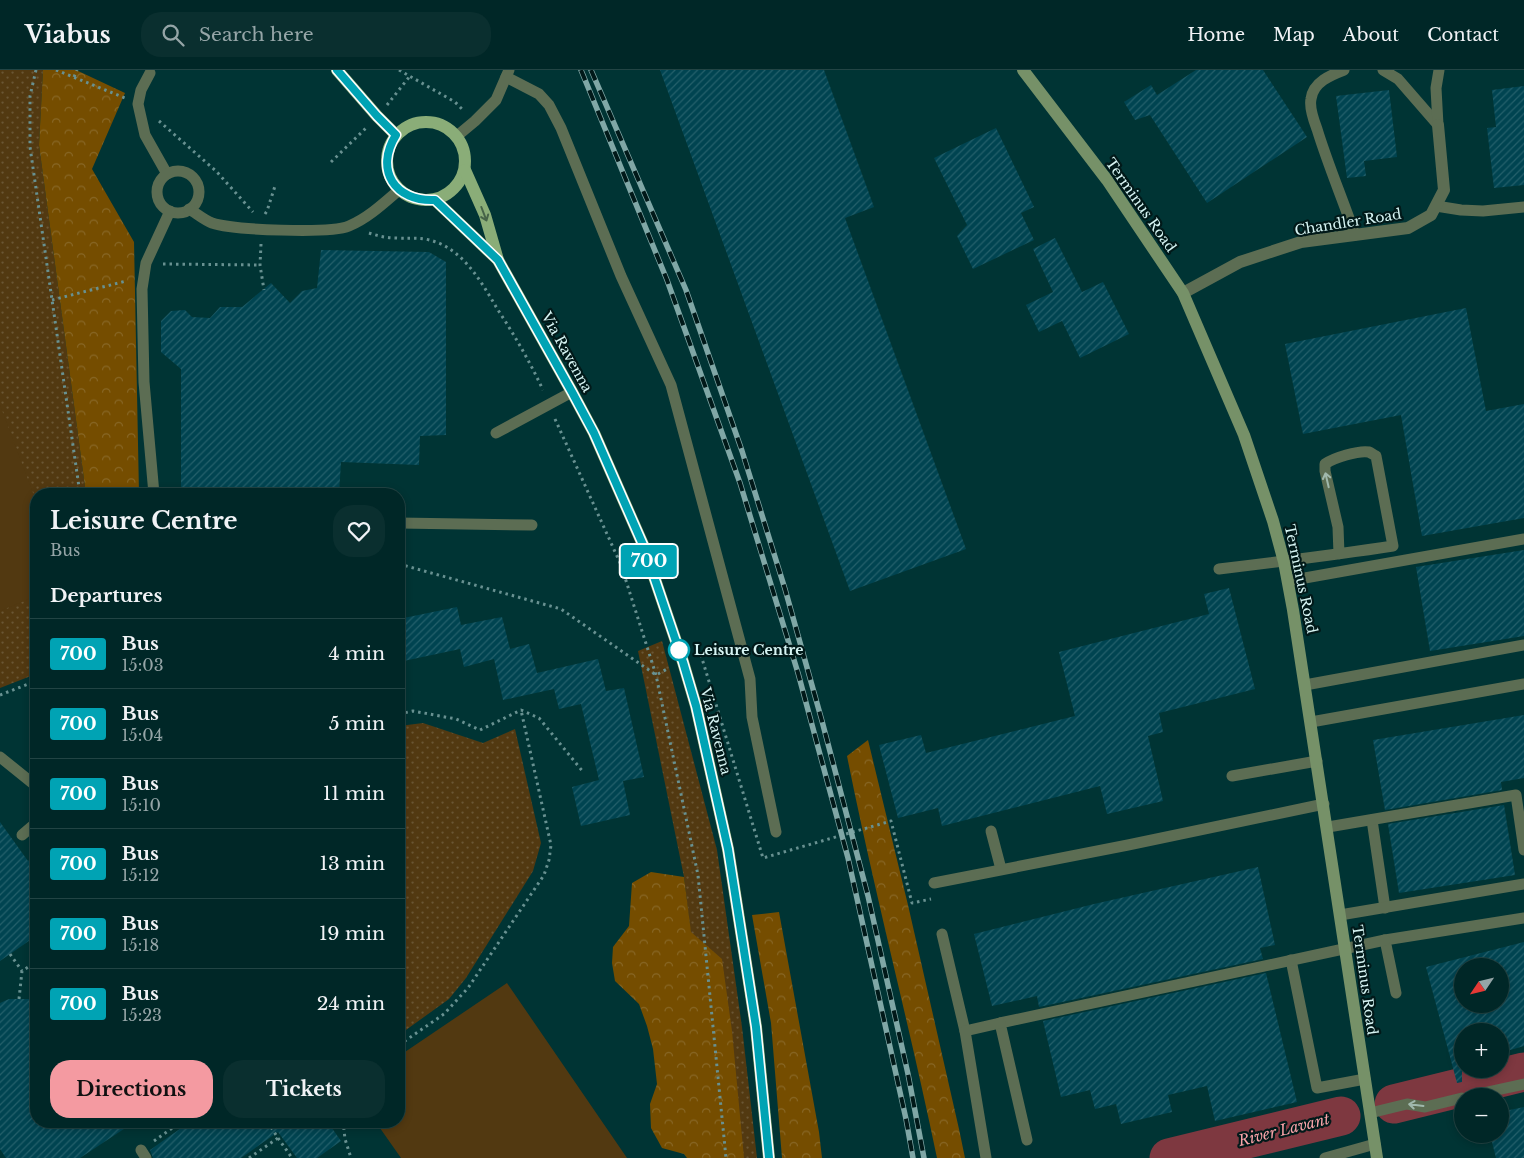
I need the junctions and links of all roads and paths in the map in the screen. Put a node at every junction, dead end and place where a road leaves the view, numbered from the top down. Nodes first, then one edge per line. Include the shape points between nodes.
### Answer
1 (36, 70) edge
2 (56, 70) edge
3 (77, 70) edge
4 (337, 70) edge
5 (399, 70) edge
6 (1023, 70) edge
7 (1344, 70) edge
8 (1383, 70) edge
9 (1439, 70) edge
10 (150, 73) dead end
11 (508, 74) edge
12 (74, 77) junction
13 (138, 104) junction
14 (475, 121) junction
15 (1438, 125) junction
16 (396, 135) junction
17 (457, 136) junction
18 (464, 170) junction
19 (167, 174) junction
20 (399, 190) junction
21 (435, 200) junction
22 (1436, 206) junction
23 (1524, 207) edge
24 (189, 209) junction
25 (170, 211) junction
26 (257, 215) dead end
27 (348, 226) junction
28 (1355, 235) junction
29 (498, 260) junction
30 (1183, 293) junction
31 (572, 392) junction
32 (549, 405) junction
33 (496, 433) dead end
34 (79, 488) edge
35 (153, 488) edge
36 (405, 523) edge
37 (532, 524) dead end
38 (1524, 539) edge
39 (1339, 554) junction
40 (1284, 562) junction
41 (405, 566) edge
42 (1219, 569) dead end
43 (1288, 581) junction
44 (1524, 645) edge
45 (656, 675) junction
46 (30, 684) edge
47 (1524, 684) edge
48 (1305, 685) junction
49 (0, 695) edge
50 (521, 710) junction
51 (405, 713) edge
52 (1311, 722) junction
53 (0, 757) edge
54 (1317, 761) junction
55 (584, 773) dead end
56 (1232, 776) dead end
57 (30, 781) edge
58 (1324, 804) junction
59 (1372, 820) junction
60 (753, 822) dead end
61 (1328, 827) junction
62 (30, 828) edge
63 (990, 831) dead end
64 (776, 832) dead end
65 (22, 835) dead end
66 (1524, 850) edge
67 (900, 854) dead end
68 (1001, 869) junction
69 (934, 883) dead end
70 (1524, 884) edge
71 (1385, 908) junction
72 (1340, 915) junction
73 (1524, 918) edge
74 (942, 934) dead end
75 (1385, 940) junction
76 (1345, 948) junction
77 (10, 954) dead end
78 (1291, 960) junction
79 (30, 966) edge
80 (22, 972) junction
81 (1396, 993) dead end
82 (19, 999) dead end
83 (1000, 1023) junction
84 (964, 1031) junction
85 (405, 1041) edge
86 (1365, 1079) junction
87 (1524, 1084) edge
88 (1506, 1088) edge
89 (1454, 1100) edge
90 (1370, 1113) junction
91 (272, 1128) edge
92 (344, 1128) edge
93 (278, 1138) junction
94 (1027, 1140) dead end
95 (1375, 1144) junction
96 (249, 1158) edge
97 (292, 1158) edge
98 (351, 1158) edge
99 (726, 1158) edge
100 (769, 1158) edge
101 (986, 1158) edge
102 (1325, 1158) edge
103 (1377, 1158) edge

1 - 34 path via 30,96 30,147
2 - 12 path
3 - 12 path
4 - 16 main road
5 - 14 path via 455,102
6 - 30 street, Terminus Road via 1107,180
7 - 28 lane via 1317,85 1311,99 1325,155
8 - 15 lane via 1398,79
9 - 15 lane via 1436,88
10 - 13 lane
11 - 14 lane via 496,100
11 - 64 lane via 539,94 549,105 671,386 750,680 752,717
12 - 13 path
13 - 19 lane via 145,135
13 - 26 path via 216,171
14 - 17 lane
15 - 22 street, Chandler Road via 1444,190
16 - 17 main road via 404,128 426,121 438,123
16 - 20 main road via 389,146 387,169
17 - 18 main road via 466,158
18 - 21 main road via 454,189
18 -> 29 main road, Via Ravenna via 485,215
19 - 24 lane via 180,171 196,181 199,193
19 - 25 lane via 159,183 157,196
20 - 21 main road via 422,201
20 - 27 lane
21 - 29 main road, Via Ravenna
22 - 23 lane via 1482,211
22 - 28 street, Chandler Road via 1432,215 1408,228
24 - 25 lane
24 - 27 lane via 212,223 250,229 322,230
25 - 35 lane via 146,264 142,288 144,382
27 - 32 path via 394,238 421,237 442,244 461,259 473,270 525,353
28 - 30 street, Chandler Road via 1301,242 1240,262
29 - 31 main road, Via Ravenna
30 - 40 street, Terminus Road via 1244,435
31 - 32 lane
31 - 100 main road, Via Ravenna via 594,433 644,547 696,706 728,849 756,1027
32 - 33 lane
32 - 45 path via 621,565
36 - 37 lane
38 - 43 lane
39 -> 39 lane via 1338,527 1325,464 1331,459 1370,452 1376,456 1392,546
39 - 40 lane
40 - 42 lane
40 - 43 street, Terminus Road
41 - 45 path via 561,609
43 - 48 street, Terminus Road
44 - 48 lane
45 - 99 path via 698,875
46 - 49 path
47 - 52 lane
48 - 52 street, Terminus Road
50 - 51 path via 480,730 456,720 413,711
50 - 55 path via 539,718
50 - 85 path via 552,845 544,875 458,1000 444,1014
52 - 54 street, Terminus Road
53 - 57 lane
54 - 56 lane
54 - 58 street, Terminus Road
58 - 61 street, Terminus Road
58 - 68 lane
59 - 61 lane
59 - 66 lane via 1516,795
59 - 71 lane
60 - 67 path via 763,858 892,822
61 - 72 street, Terminus Road
62 - 65 lane
63 - 68 lane
68 - 69 lane
70 - 71 lane
71 - 72 lane
72 - 76 street, Terminus Road
73 - 75 lane
74 - 84 lane
75 - 76 lane
75 - 81 lane
76 - 78 lane
76 - 86 street, Terminus Road
77 - 80 path
78 - 83 lane
78 - 86 lane via 1317,1088
79 - 80 path
80 - 82 path
83 - 84 lane
83 - 94 lane
84 - 101 lane
86 - 90 street, Terminus Road
87 - 88 lane
89 -> 90 lane via 1425,1107 1407,1104
90 - 95 street, Terminus Road
91 - 93 path
92 - 98 path
93 - 96 path
93 - 97 path
95 - 102 lane
95 - 103 street, Terminus Road

